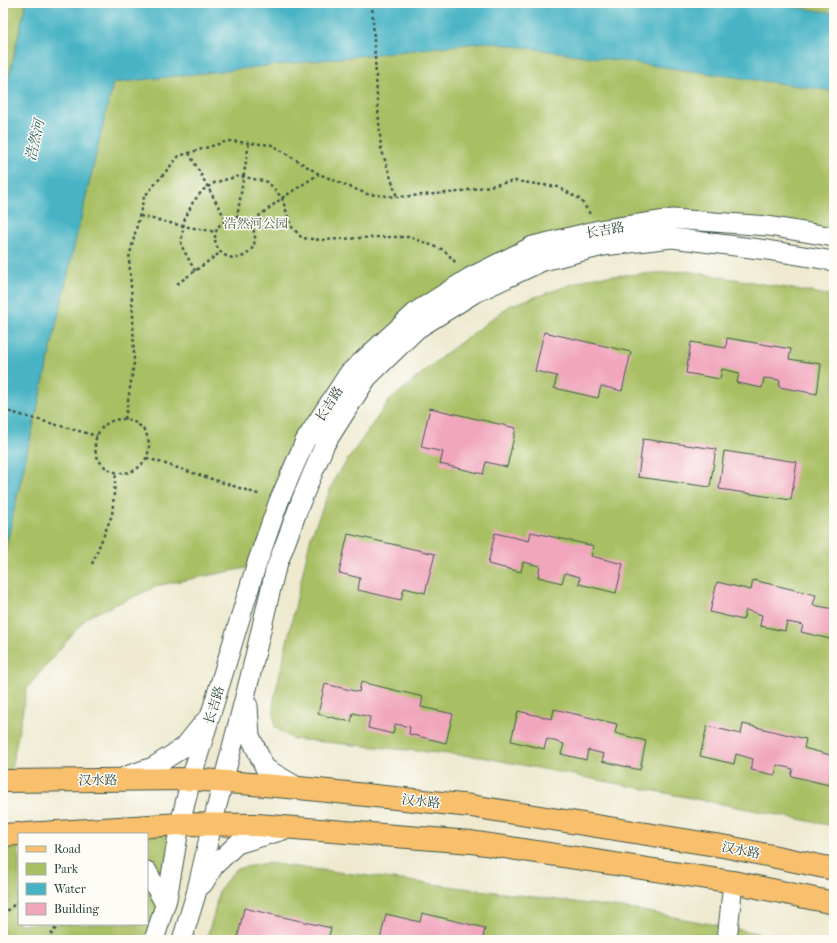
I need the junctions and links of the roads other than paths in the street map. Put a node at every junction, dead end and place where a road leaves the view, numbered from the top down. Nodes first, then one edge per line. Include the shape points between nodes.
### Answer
1 (834, 237) edge
2 (834, 260) edge
3 (246, 692) junction
4 (212, 712) junction
5 (191, 779) junction
6 (114, 780) junction
7 (6, 781) edge
8 (223, 782) junction
9 (299, 788) junction
10 (180, 824) junction
11 (212, 825) junction
12 (291, 828) junction
13 (98, 832) edge
14 (70, 833) edge
15 (834, 869) edge
16 (148, 873) edge
17 (733, 882) junction
18 (196, 894) junction
19 (834, 903) edge
20 (165, 904) junction
21 (154, 940) edge
22 (182, 940) edge
23 (727, 940) edge

1 - 4 street, 长吉路 via 768,226 673,219 599,230 533,246 470,278 417,311 349,373 305,441 279,501 256,566
2 - 3 street, 长吉路 via 672,238 604,246 543,261 473,294 417,329 366,378 324,444 275,571
3 - 8 street, 长吉路
3 - 9 street via 250,736 265,768
4 - 5 street, 长吉路
4 - 6 street via 184,747 153,768
5 - 6 main road, 汉水路
5 - 8 main road, 汉水路
5 - 10 street, 长吉路
6 - 7 main road, 汉水路
8 - 9 main road, 汉水路
8 - 11 street, 长吉路
9 - 15 main road, 汉水路 via 471,806 728,848
10 - 11 main road
10 - 13 main road
10 - 20 street, 长吉路
11 - 12 main road
11 - 18 street, 长吉路
12 - 17 main road via 471,842
12 - 18 street via 237,844 214,866
13 - 14 main road
16 - 20 street
17 - 19 main road
17 - 23 street
18 - 22 street, 长吉路
20 - 21 street, 长吉路

